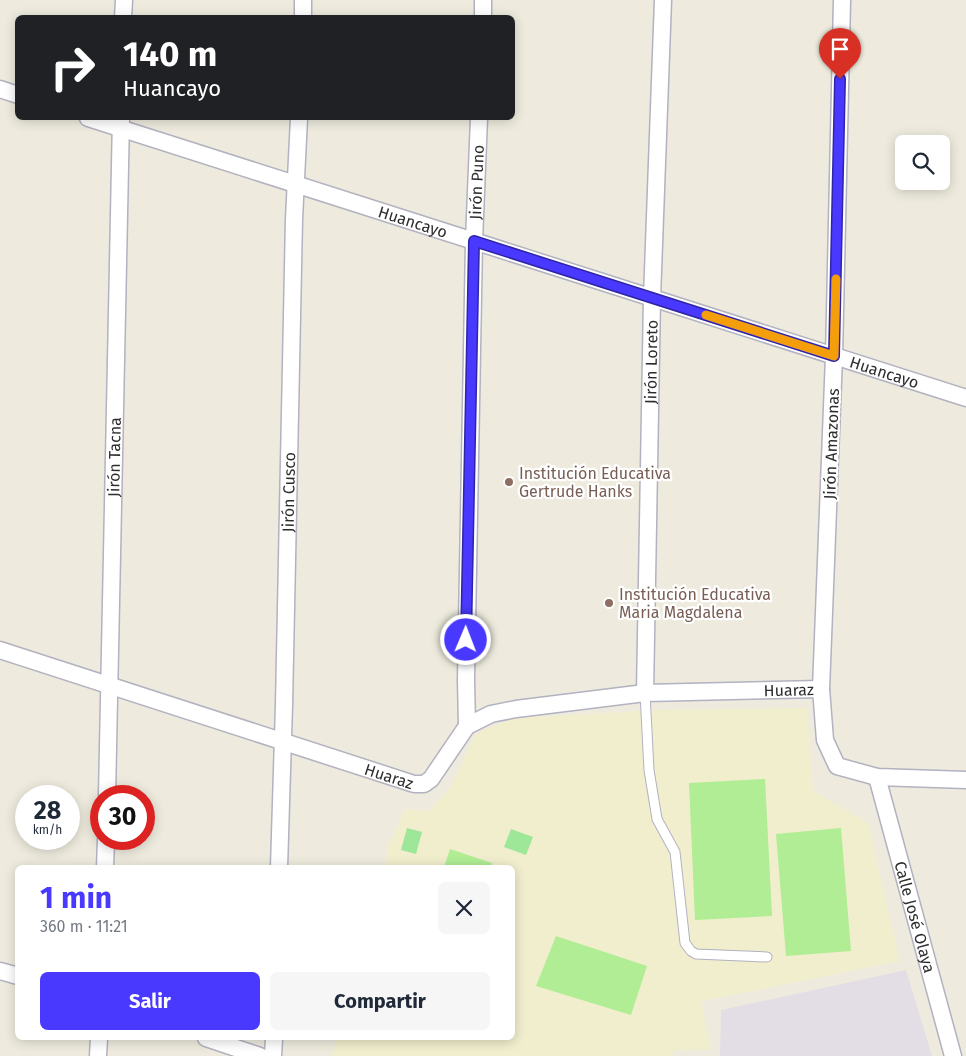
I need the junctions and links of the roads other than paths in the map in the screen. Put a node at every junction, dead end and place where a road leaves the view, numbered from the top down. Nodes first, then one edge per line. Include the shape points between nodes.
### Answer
1 (124, 0) edge
2 (303, 0) edge
3 (483, 0) edge
4 (663, 0) edge
5 (842, 0) edge
6 (123, 15) edge
7 (303, 15) edge
8 (482, 15) edge
9 (0, 90) edge
10 (15, 94) edge
11 (101, 120) edge
12 (299, 120) edge
13 (479, 120) edge
14 (121, 123) edge
15 (296, 184) junction
16 (474, 241) junction
17 (652, 298) junction
18 (834, 356) junction
19 (966, 398) edge
20 (0, 650) edge
21 (110, 687) junction
22 (821, 689) junction
23 (645, 693) junction
24 (467, 726) junction
25 (283, 741) junction
26 (877, 777) junction
27 (966, 780) edge
28 (107, 785) edge
29 (106, 850) edge
30 (105, 865) edge
31 (279, 865) edge
32 (767, 958) dead end
33 (0, 971) edge
34 (15, 975) edge
35 (99, 1040) edge
36 (212, 1040) edge
37 (274, 1040) edge
38 (98, 1056) edge
39 (260, 1056) edge
40 (273, 1056) edge
41 (954, 1056) edge

1 - 6 street
2 - 7 street
3 - 8 street
4 - 17 street, Jirón Loreto
5 - 18 street, Jirón Amazonas
9 - 10 street
11 - 14 street, Huancayo
12 - 15 street, Jirón Cusco
13 - 16 street, Jirón Puno
14 - 15 street, Huancayo
14 - 21 street, Jirón Tacna
15 - 16 street, Huancayo
15 - 25 street, Jirón Cusco
16 - 17 street, Huancayo
16 - 24 street, Jirón Puno
17 - 18 street, Huancayo
17 - 23 street, Jirón Loreto
18 - 19 street, Huancayo
18 - 22 street, Jirón Amazonas
20 - 21 street, Huaraz
21 - 25 street, Huaraz
21 - 28 street, Jirón Tacna
22 - 23 street, Huaraz
22 - 26 street, Jirón Amazonas via 825,740 837,766
23 - 24 street, Huaraz via 516,709 490,714
23 - 32 lane via 652,789 657,819 675,852 685,943 696,954
24 - 25 street, Huaraz via 431,779 424,784 414,784
25 - 31 street, Jirón Cusco
26 - 27 street
26 - 41 street, Calle José Olaya
29 - 30 street
33 - 34 street
35 - 38 street
36 - 39 street
37 - 40 street

